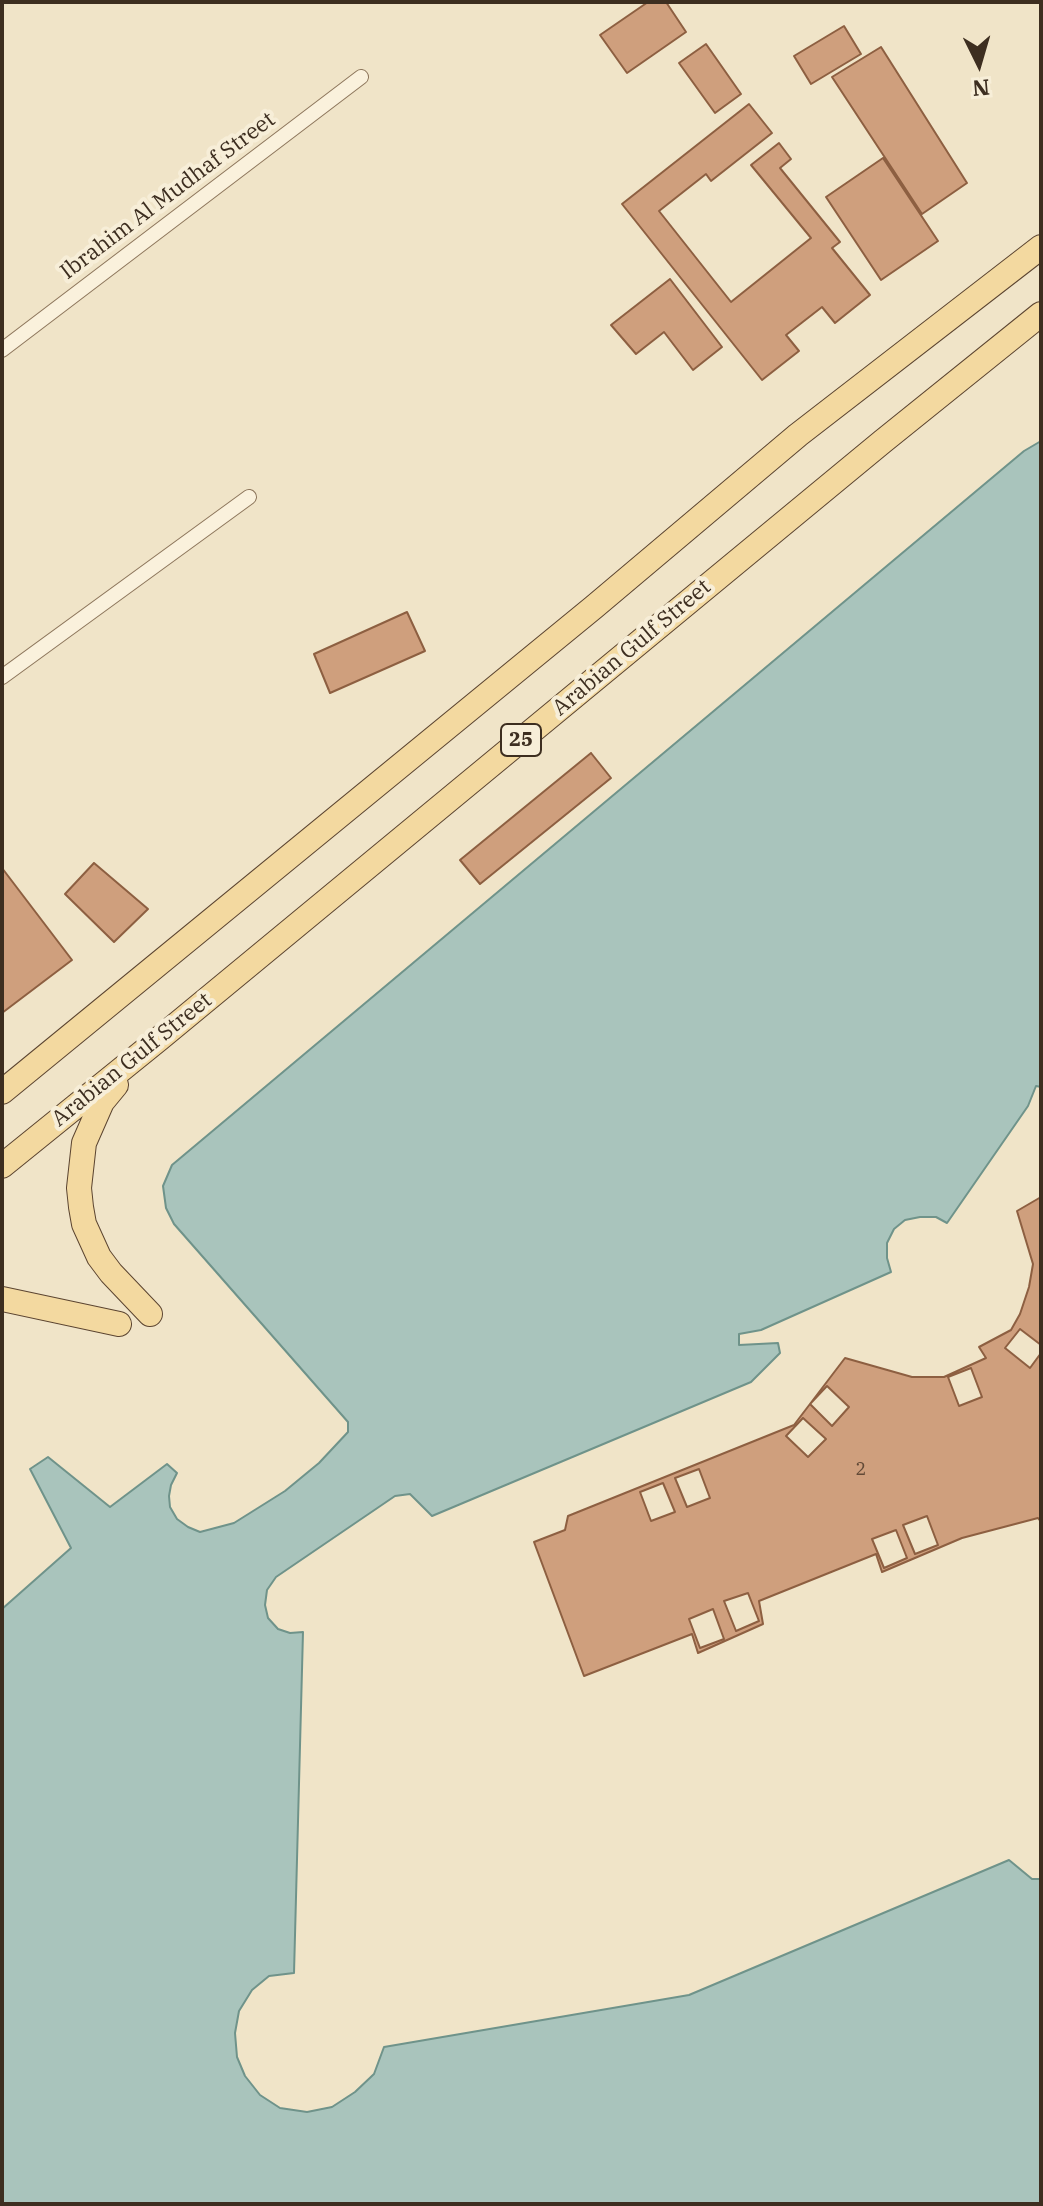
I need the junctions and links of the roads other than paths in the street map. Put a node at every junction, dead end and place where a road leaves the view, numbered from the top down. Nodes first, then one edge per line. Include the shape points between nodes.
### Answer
1 (361, 77) dead end
2 (1041, 247) edge
3 (1041, 314) edge
4 (2, 350) edge
5 (249, 497) dead end
6 (2, 677) edge
7 (159, 1039) junction
8 (65, 1040) junction
9 (2, 1073) edge
10 (2, 1092) edge
11 (2, 1166) edge
12 (2, 1299) edge
13 (150, 1314) dead end
14 (119, 1324) dead end

1 - 4 street, Ibrahim Al Mudhaf Street
2 - 8 main road, 25 via 798,435
3 - 7 main road, Arabian Gulf Street / 25
5 - 6 street
7 - 11 main road, Arabian Gulf Street / 25
7 - 13 main road via 102,1102 84,1143 79,1188 84,1224 99,1257
8 - 9 main road
8 - 10 main road, 25
12 - 14 main road

